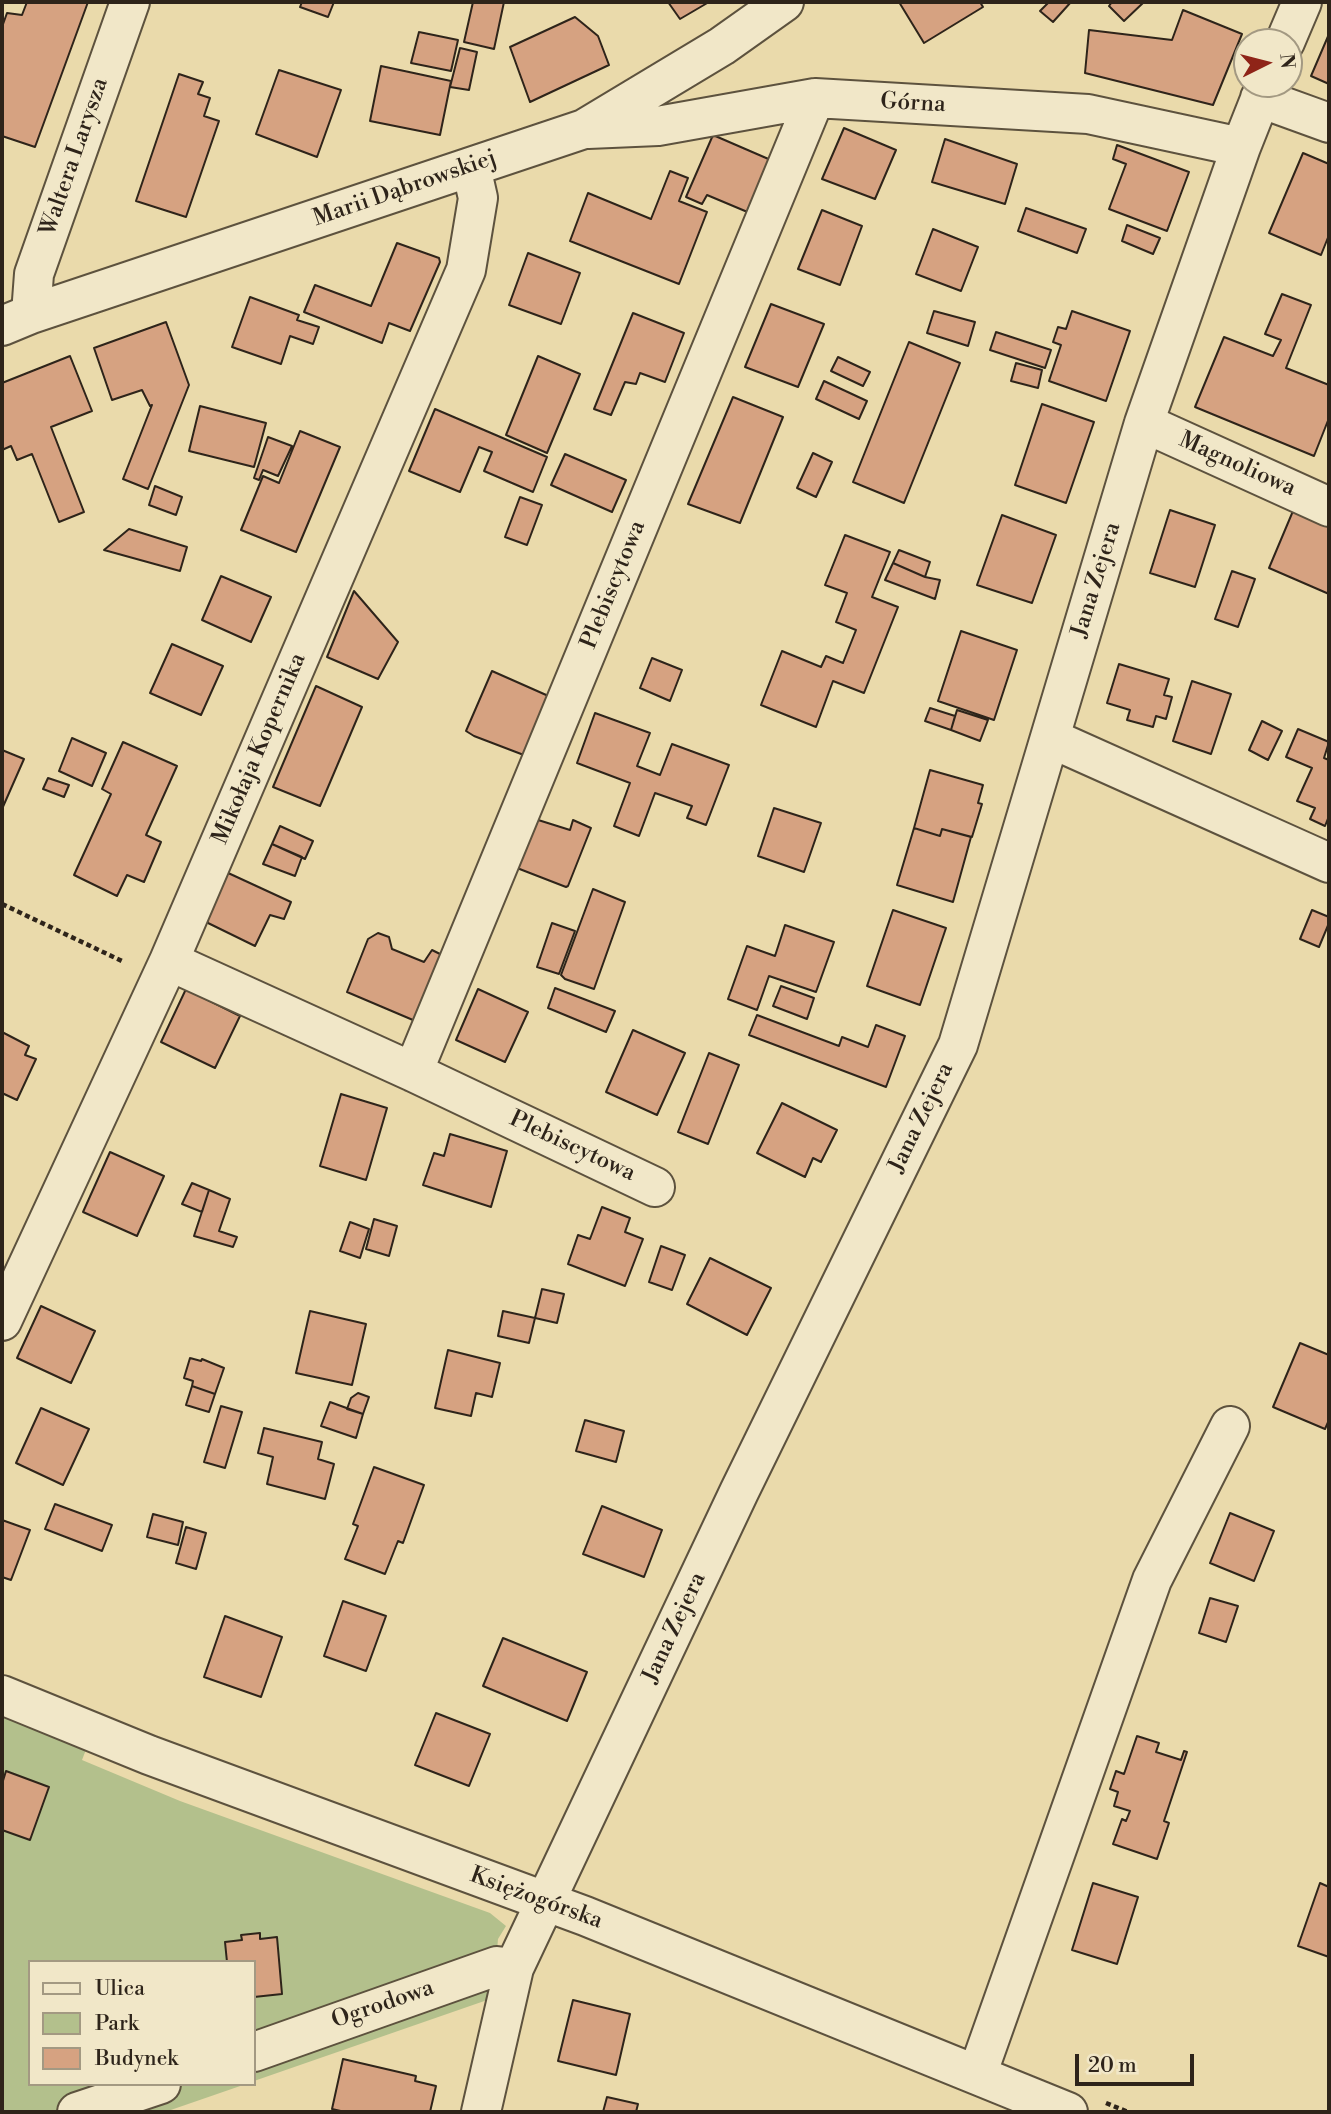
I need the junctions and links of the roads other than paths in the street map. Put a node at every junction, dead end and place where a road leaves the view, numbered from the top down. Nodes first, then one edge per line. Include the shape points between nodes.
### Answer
1 (130, 2) edge
2 (784, 2) edge
3 (1302, 2) edge
4 (1290, 28) edge
5 (815, 98) junction
6 (1260, 98) edge
7 (1277, 98) edge
8 (1329, 123) edge
9 (584, 130) junction
10 (1241, 147) junction
11 (471, 167) junction
12 (16, 320) edge
13 (1144, 423) junction
14 (1329, 507) edge
15 (1050, 738) junction
16 (1329, 863) edge
17 (169, 961) junction
18 (413, 1072) junction
19 (655, 1186) dead end
20 (2, 1321) edge
21 (1230, 1426) dead end
22 (2, 1695) edge
23 (545, 1902) junction
24 (513, 1968) junction
25 (256, 2051) edge
26 (977, 2075) junction
27 (155, 2086) edge
28 (77, 2112) edge
29 (481, 2112) edge
30 (1068, 2112) edge

1 - 12 street, Waltera Larysza
2 - 9 street, Marii Dąbrowskiej via 722,46
3 - 4 street
5 - 9 street, Górna via 658,125
5 - 10 street, Górna via 1088,114
5 - 18 street, Plebiscytowa
6 - 10 street, Jana Zejera
7 - 8 street
9 - 11 street, Marii Dąbrowskiej
10 - 13 street, Jana Zejera
11 - 12 street, Marii Dąbrowskiej
11 - 17 street, Mikołaja Kopernika via 478,198 466,270
13 - 14 street, Magnoliowa
13 - 15 street, Jana Zejera
15 - 16 street
15 - 23 street, Jana Zejera via 958,1045
17 - 18 street, Plebiscytowa
17 - 20 street, Mikołaja Kopernika
18 - 19 street, Plebiscytowa
21 - 26 street via 1152,1580
22 - 23 street, Księżogórska via 149,1755
23 - 24 street, Jana Zejera
23 - 26 street, Księżogórska
24 - 25 street, Ogrodowa via 497,1966
24 - 29 street, Jana Zejera
26 - 30 street, Księżogórska
27 - 28 street

